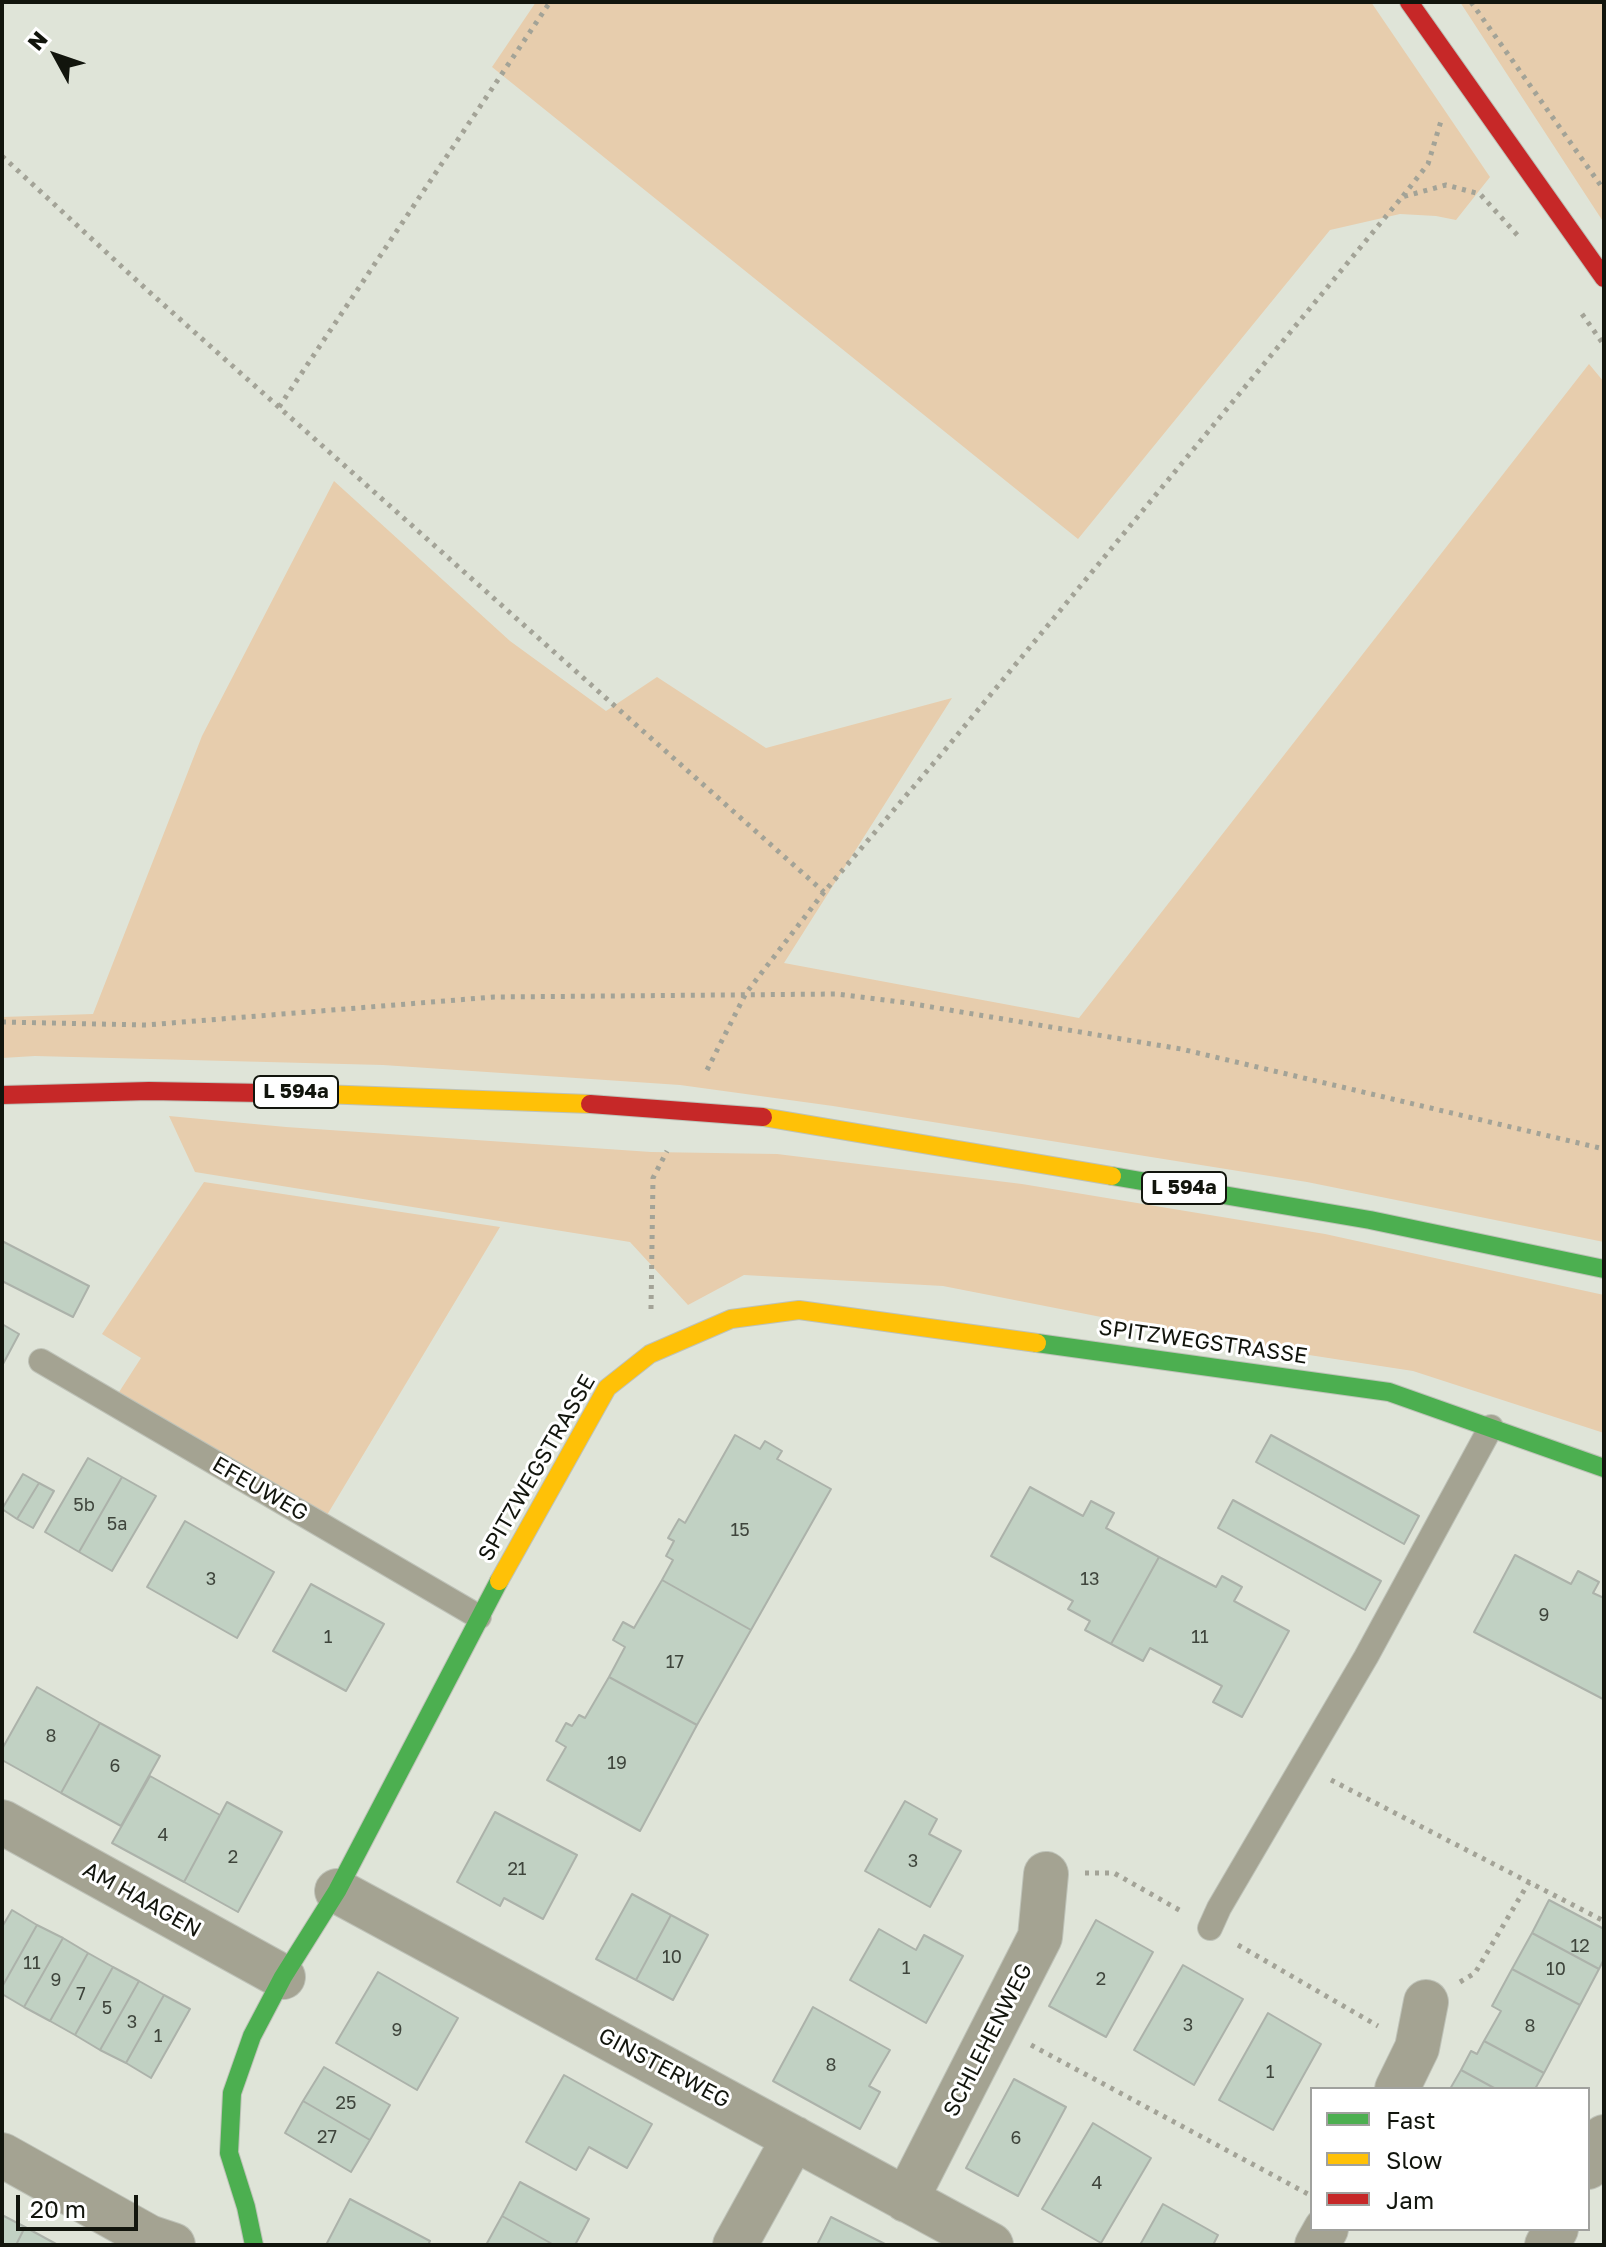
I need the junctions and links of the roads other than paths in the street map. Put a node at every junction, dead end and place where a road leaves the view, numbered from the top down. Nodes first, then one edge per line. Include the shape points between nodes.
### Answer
1 (1409, 2) edge
2 (1604, 278) edge
3 (2, 1095) edge
4 (1604, 1269) edge
5 (41, 1361) dead end
6 (1491, 1427) junction
7 (1604, 1468) edge
8 (479, 1617) junction
9 (2, 1822) edge
10 (1046, 1874) dead end
11 (337, 1891) junction
12 (1210, 1928) dead end
13 (283, 1977) junction
14 (1426, 2002) road end
15 (1398, 2087) edge
16 (1604, 2137) edge
17 (794, 2138) junction
18 (2, 2155) edge
19 (1590, 2163) edge
20 (906, 2200) junction
21 (173, 2245) edge
22 (254, 2245) edge
23 (735, 2245) edge
24 (991, 2245) edge

1 - 2 street
3 - 4 street, L 594a, bridge via 271,1091 763,1117 1370,1220
5 - 8 lane, EFEUWEG
6 - 7 street, SPITZWEGSTRASSE
6 - 8 street, SPITZWEGSTRASSE via 1389,1392 799,1310 731,1319 650,1354 607,1388
6 - 12 lane
8 - 11 street, SPITZWEGSTRASSE
9 - 13 street, AM HAAGEN
10 - 20 street, SCHLEHENWEG via 1040,1937
11 - 13 street, SPITZWEGSTRASSE
11 - 17 street, GINSTERWEG
13 - 22 street, SPITZWEGSTRASSE via 252,2036 232,2093 229,2153
14 - 15 street via 1417,2048
16 - 19 street
17 - 20 street, GINSTERWEG
17 - 23 street
18 - 21 street via 149,2237
20 - 24 street, GINSTERWEG

